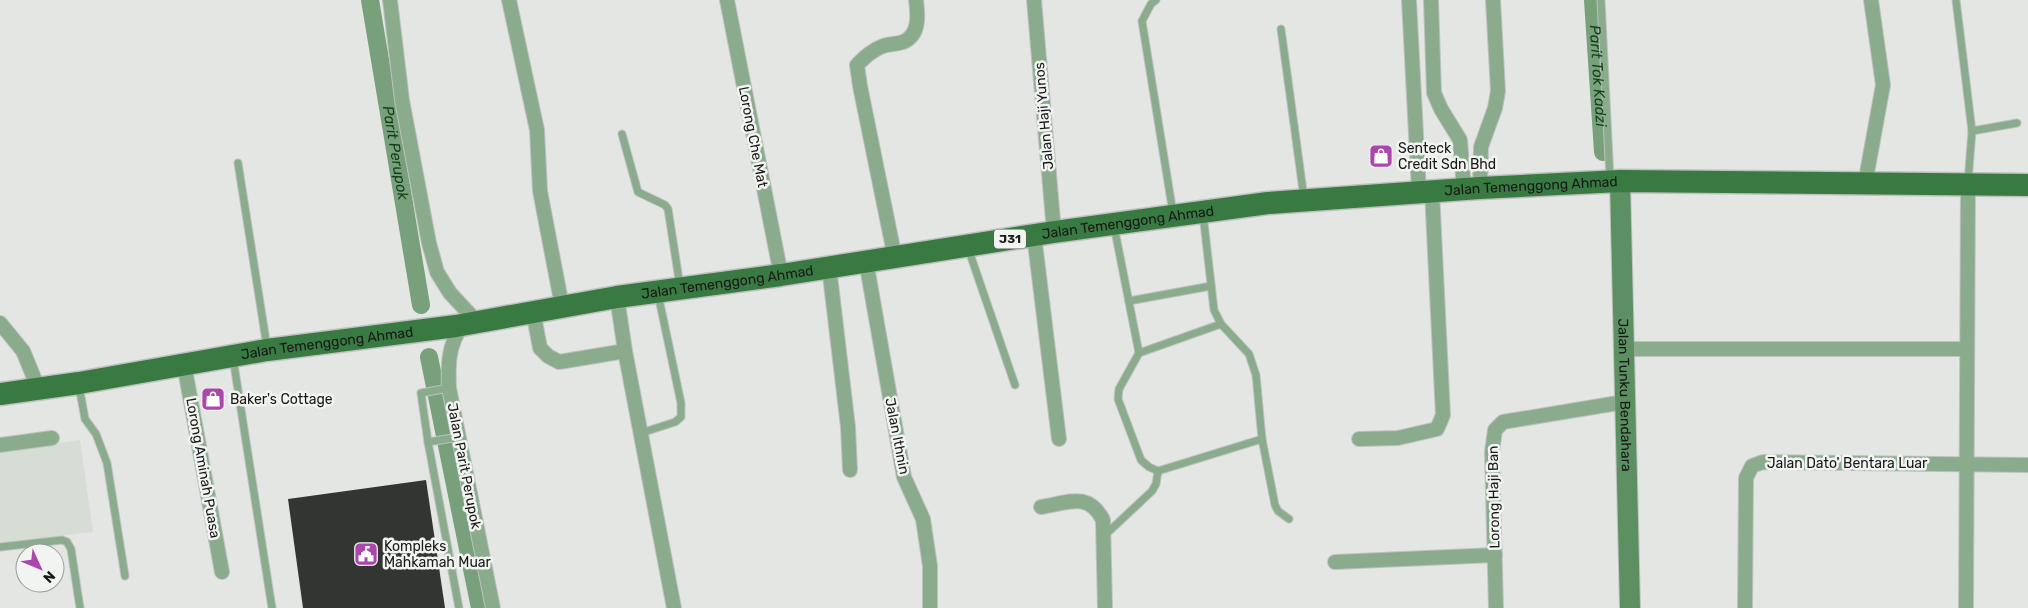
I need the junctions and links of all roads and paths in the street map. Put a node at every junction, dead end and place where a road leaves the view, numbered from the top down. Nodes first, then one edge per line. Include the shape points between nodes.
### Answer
1 (509, 0) edge
2 (727, 0) edge
3 (916, 0) edge
4 (1034, 0) edge
5 (1156, 0) edge
6 (1409, 0) edge
7 (1431, 0) edge
8 (1493, 0) edge
9 (1601, 0) edge
10 (1871, 0) edge
11 (1956, 0) edge
12 (395, 1) edge
13 (1281, 29) dead end
14 (2017, 123) dead end
15 (1972, 131) junction
16 (622, 134) dead end
17 (238, 164) dead end
18 (1615, 181) junction
19 (1865, 184) junction
20 (1968, 185) junction
21 (2028, 185) edge
22 (1472, 189) junction
23 (1425, 191) junction
24 (1304, 200) junction
25 (1203, 212) junction
26 (1174, 216) junction
27 (1114, 224) junction
28 (1044, 234) junction
29 (968, 246) junction
30 (895, 258) junction
31 (866, 261) junction
32 (829, 267) junction
33 (781, 275) junction
34 (1211, 286) junction
35 (680, 288) junction
36 (657, 292) junction
37 (617, 297) junction
38 (1129, 302) junction
39 (562, 306) junction
40 (533, 311) junction
41 (0, 323) edge
42 (469, 324) junction
43 (1221, 324) junction
44 (1966, 349) junction
45 (267, 350) junction
46 (1624, 350) junction
47 (625, 351) junction
48 (1139, 353) junction
49 (232, 356) junction
50 (184, 364) junction
51 (79, 383) junction
52 (1015, 385) dead end
53 (449, 388) junction
54 (39, 390) junction
55 (0, 394) edge
56 (1624, 402) junction
57 (641, 433) junction
58 (459, 437) junction
59 (52, 438) dead end
60 (1059, 439) dead end
61 (1262, 439) junction
62 (1359, 439) dead end
63 (428, 442) junction
64 (0, 445) edge
65 (1966, 464) junction
66 (2028, 465) edge
67 (850, 470) dead end
68 (1158, 470) junction
69 (1041, 506) dead end
70 (1289, 519) dead end
71 (1103, 537) junction
72 (0, 547) edge
73 (1495, 555) junction
74 (1335, 562) dead end
75 (222, 572) dead end
76 (125, 576) dead end
77 (80, 608) edge
78 (272, 608) edge
79 (459, 608) edge
80 (493, 608) edge
81 (674, 608) edge
82 (930, 608) edge
83 (1105, 608) edge
84 (1496, 608) edge
85 (1630, 608) edge
86 (1746, 608) edge
87 (1966, 608) edge

1 - 39 street via 537,130 540,191
2 - 33 street, Lorong Che Mat
3 - 30 street via 916,31 904,41 869,53 857,65
4 - 28 street, Jalan Haji Yunos
5 - 26 lane via 1142,21
6 - 23 street
7 - 22 street via 1434,93 1460,140
8 - 22 street via 1498,91 1480,147
9 - 18 lane
10 - 19 street via 1883,85
11 - 15 lane
12 - 42 street via 402,100 429,243 437,272
13 - 24 lane
14 - 15 lane
15 - 20 lane
16 - 35 lane via 638,192 665,204 668,209
17 - 45 lane
18 - 19 main road, Jalan Temenggong Ahmad / J31
18 - 22 main road, Jalan Temenggong Ahmad / J31
18 - 46 street, Jalan Tunku Bendahara
19 - 20 main road, Jalan Temenggong Ahmad / J31
20 - 21 main road, Jalan Temenggong Ahmad / J31
20 - 44 street
22 - 23 main road, Jalan Temenggong Ahmad / J31
23 - 24 main road, Jalan Temenggong Ahmad / J31
23 - 62 street via 1443,416 1437,429 1398,438
24 - 25 main road, Jalan Temenggong Ahmad / J31
25 - 26 main road, Jalan Temenggong Ahmad / J31
25 - 34 lane
26 - 27 main road, Jalan Temenggong Ahmad / J31
27 - 28 main road, Jalan Temenggong Ahmad / J31
27 - 38 lane
28 - 29 main road, Jalan Temenggong Ahmad / J31
28 - 60 street, Jalan Haji Yunos
29 - 30 main road, Jalan Temenggong Ahmad / J31
29 - 52 lane
30 - 31 main road, Jalan Temenggong Ahmad / J31
31 - 32 main road, Jalan Temenggong Ahmad / J31
31 - 82 street, Jalan Ithnin via 904,477 924,519 930,566
32 - 33 main road, Jalan Temenggong Ahmad / J31
32 - 67 street
33 - 35 main road, Jalan Temenggong Ahmad / J31
34 - 38 lane
34 - 43 lane via 1214,310
35 - 36 main road, Jalan Temenggong Ahmad / J31
36 - 37 main road, Jalan Temenggong Ahmad / J31
36 - 57 lane via 681,402 681,417
37 - 39 main road, Jalan Temenggong Ahmad / J31
37 - 47 street
38 - 48 lane
39 - 40 main road, Jalan Temenggong Ahmad / J31
40 - 42 main road, Jalan Temenggong Ahmad / J31
40 - 47 street via 540,348 559,362
41 - 54 street via 25,356
42 - 45 main road, Jalan Temenggong Ahmad / J31
42 - 53 street, Jalan Parit Perupok via 452,340
43 - 48 lane
43 - 61 lane via 1248,354 1256,375
44 - 46 street
44 - 65 street
45 - 49 main road, Jalan Temenggong Ahmad / J31
46 - 56 street, Jalan Tunku Bendahara
47 - 57 street
48 - 68 lane via 1119,389 1118,399 1141,460
49 - 50 main road, Jalan Temenggong Ahmad / J31
49 - 78 lane
50 - 51 main road, Jalan Temenggong Ahmad / J31
50 - 75 street, Lorong Aminah Puasa
51 - 54 main road, Jalan Temenggong Ahmad / J31
51 - 76 lane via 85,418 96,434 106,463
53 - 58 street, Jalan Parit Perupok
53 - 63 lane via 421,393
54 - 55 main road, Jalan Temenggong Ahmad / J31
56 - 73 street, Lorong Haji Ban via 1503,422 1494,430
56 - 85 street, Jalan Tunku Bendahara
57 - 81 street
58 - 63 lane
58 - 80 street, Jalan Parit Perupok
59 - 64 street
61 - 68 lane
61 - 70 lane via 1275,505
63 - 79 lane
65 - 66 street, Jalan Dato' Bentara Luar
65 - 86 street, Jalan Dato' Bentara Luar via 1763,462 1752,466 1746,478
65 - 87 street
68 - 71 lane via 1152,491
69 - 71 street via 1084,501 1097,508 1103,520
71 - 83 street
72 - 77 lane via 66,542 71,549
73 - 74 street
73 - 84 street, Lorong Haji Ban

